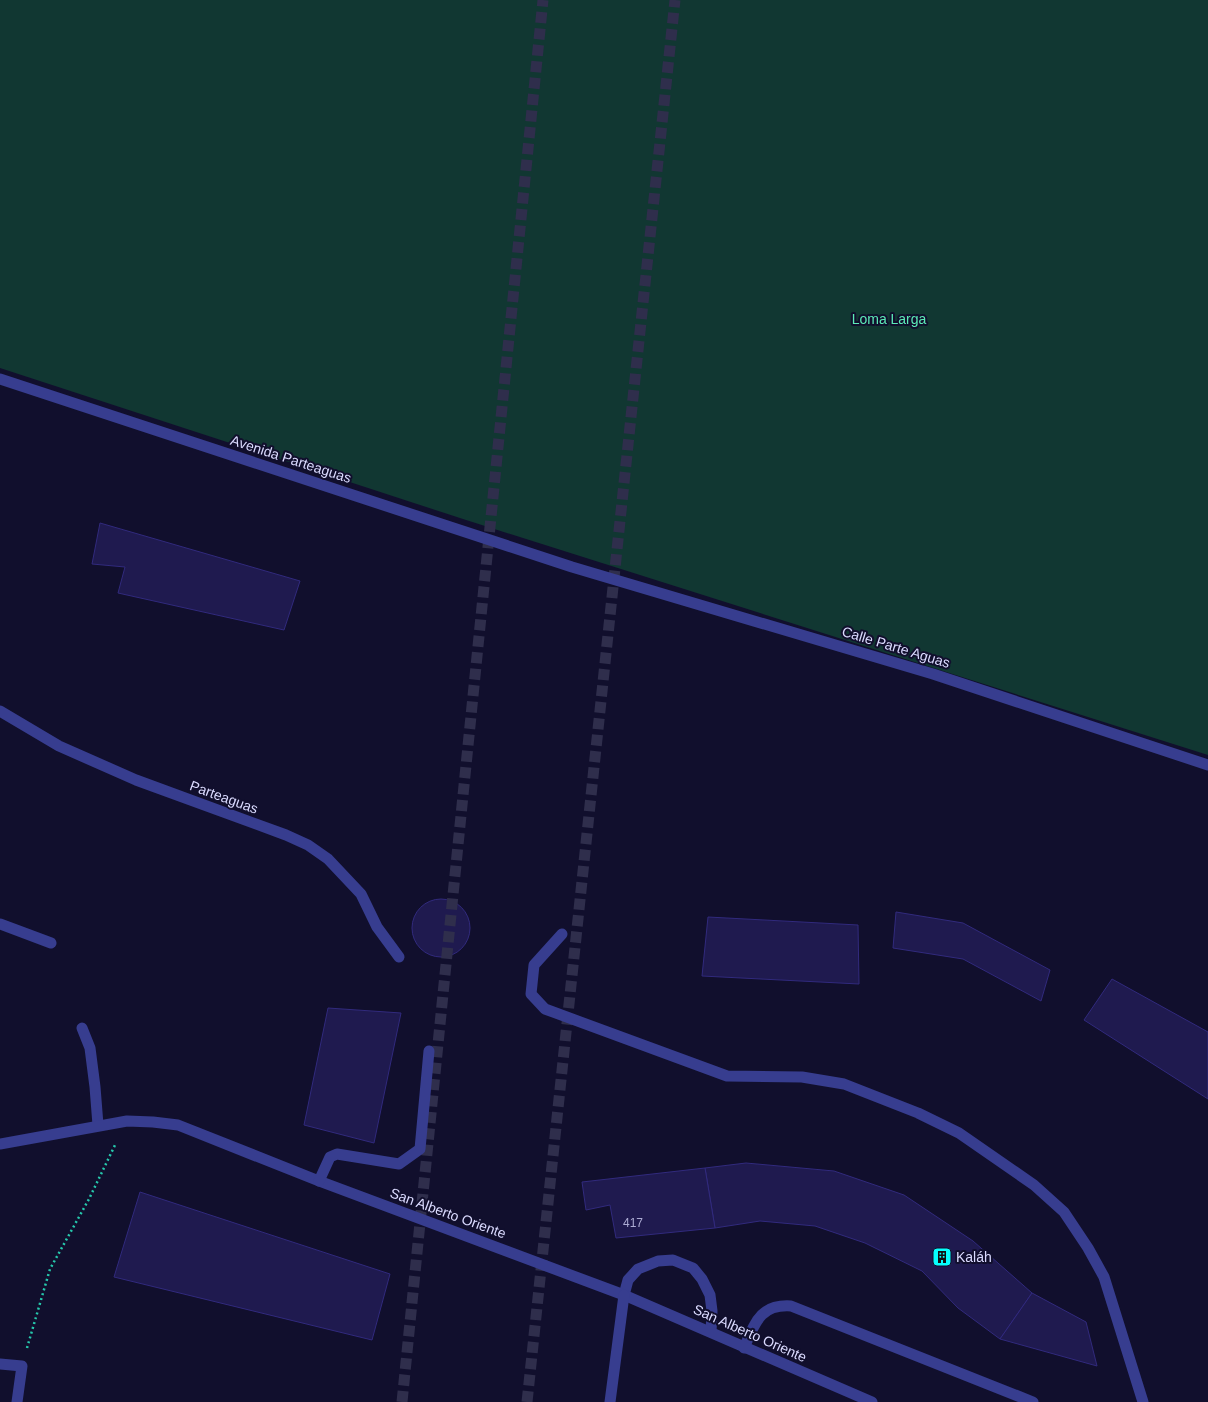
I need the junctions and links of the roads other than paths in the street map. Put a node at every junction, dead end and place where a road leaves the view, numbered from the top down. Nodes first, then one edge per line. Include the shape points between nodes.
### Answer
1 (0, 379) edge
2 (572, 567) joint
3 (0, 711) edge
4 (1208, 765) edge
5 (0, 924) edge
6 (562, 934) dead end
7 (51, 943) dead end
8 (399, 957) dead end
9 (82, 1028) dead end
10 (428, 1051) dead end
11 (98, 1125) junction
12 (0, 1144) edge
13 (319, 1181) junction
14 (624, 1295) junction
15 (711, 1332) junction
16 (744, 1348) junction
17 (0, 1364) edge
18 (17, 1402) edge
19 (610, 1402) edge
20 (872, 1402) edge
21 (1033, 1402) edge
22 (1143, 1402) edge

1 - 2 street, Avenida Parteaguas
2 - 4 street, Calle Parte Aguas via 934,674
3 - 8 street, Parteaguas via 59,746 136,780 308,844 328,859 361,894 377,927
5 - 7 street
6 - 22 street via 534,965 531,994 545,1009 728,1076 802,1077 844,1084 918,1113 959,1133 1034,1185 1064,1212 1104,1277
9 - 11 street via 90,1048
10 - 13 street via 420,1149 399,1164 337,1154 330,1157
11 - 12 street, San Alberto Oriente
11 - 13 street, San Alberto Oriente via 127,1121 178,1125
13 - 14 street, San Alberto Oriente
14 - 15 street, San Alberto Oriente
14 - 15 street via 628,1280 638,1269 658,1261 673,1260 692,1268 702,1279 710,1295
14 - 19 street
15 - 16 street, San Alberto Oriente
16 - 20 street, San Alberto Oriente
16 - 21 street via 763,1312 782,1305 791,1306
17 - 18 street via 22,1366

